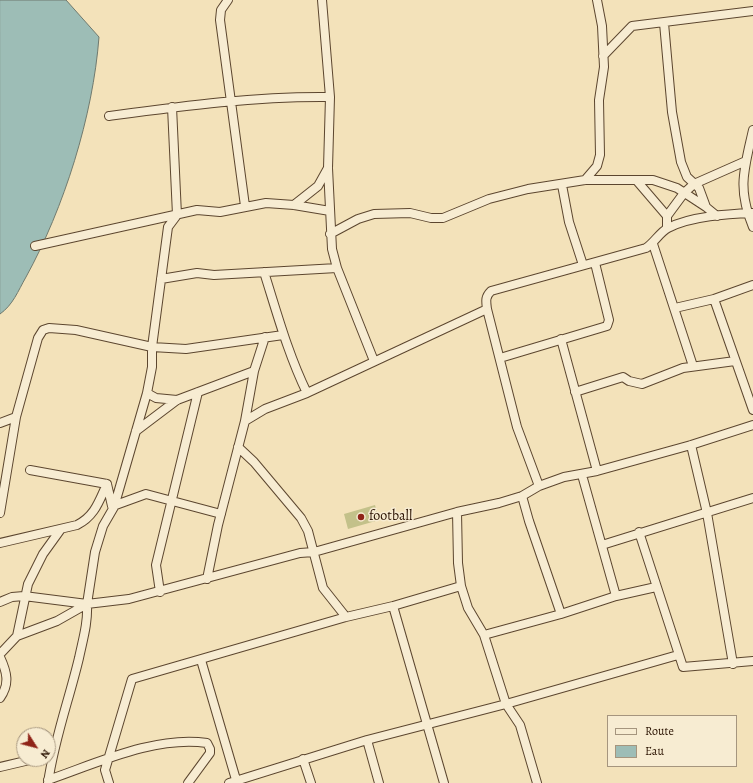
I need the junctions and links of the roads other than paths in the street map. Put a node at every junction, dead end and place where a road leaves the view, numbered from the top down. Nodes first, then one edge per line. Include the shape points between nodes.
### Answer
1 (228, 0) edge
2 (322, 0) edge
3 (597, 0) edge
4 (753, 11) edge
5 (664, 23) junction
6 (603, 56) junction
7 (330, 97) junction
8 (232, 100) junction
9 (172, 107) junction
10 (109, 116) dead end
11 (753, 130) edge
12 (746, 161) junction
13 (328, 168) junction
14 (585, 180) junction
15 (637, 181) junction
16 (694, 184) junction
17 (562, 185) junction
18 (684, 193) junction
19 (294, 205) junction
20 (245, 206) junction
21 (706, 207) junction
22 (330, 212) junction
23 (750, 213) edge
24 (176, 215) junction
25 (667, 216) junction
26 (718, 216) junction
27 (753, 227) edge
28 (667, 228) junction
29 (330, 234) junction
30 (653, 244) junction
31 (35, 246) dead end
32 (595, 262) junction
33 (583, 265) junction
34 (337, 268) junction
35 (264, 272) junction
36 (161, 279) junction
37 (753, 285) edge
38 (714, 299) junction
39 (675, 308) junction
40 (487, 309) junction
41 (283, 334) junction
42 (264, 337) junction
43 (561, 339) junction
44 (152, 347) junction
45 (500, 358) junction
46 (374, 361) junction
47 (735, 361) junction
48 (693, 366) junction
49 (254, 371) junction
50 (198, 392) junction
51 (575, 392) junction
52 (147, 393) junction
53 (307, 393) junction
54 (177, 400) junction
55 (753, 410) edge
56 (16, 417) junction
57 (245, 421) junction
58 (0, 423) edge
59 (753, 425) edge
60 (136, 431) junction
61 (691, 445) junction
62 (238, 447) junction
63 (30, 470) dead end
64 (598, 471) junction
65 (582, 475) junction
66 (107, 484) junction
67 (539, 486) junction
68 (522, 496) junction
69 (753, 498) edge
70 (171, 501) junction
71 (113, 506) junction
72 (457, 512) junction
73 (707, 513) junction
74 (0, 514) edge
75 (221, 514) junction
76 (61, 529) junction
77 (639, 532) junction
78 (0, 543) edge
79 (602, 545) junction
80 (314, 552) junction
81 (207, 579) junction
82 (461, 586) junction
83 (656, 587) junction
84 (160, 592) junction
85 (24, 596) junction
86 (616, 596) junction
87 (0, 602) edge
88 (87, 604) junction
89 (393, 606) junction
90 (560, 614) junction
91 (346, 617) junction
92 (484, 635) junction
93 (17, 636) junction
94 (0, 654) edge
95 (678, 654) junction
96 (0, 657) edge
97 (201, 660) junction
98 (753, 661) edge
99 (733, 664) junction
100 (0, 698) edge
101 (506, 704) junction
102 (426, 726) junction
103 (56, 737) edge
104 (367, 740) junction
105 (108, 759) junction
106 (303, 759) junction
107 (16, 763) edge
108 (0, 767) edge
109 (49, 767) edge
110 (48, 782) edge
111 (234, 782) edge
112 (109, 783) edge
113 (188, 783) edge
114 (310, 783) edge
115 (379, 783) edge
116 (444, 783) edge
117 (537, 783) edge

1 - 8 street via 221,10 220,20
2 - 7 street
3 - 6 street via 602,26
4 - 5 street
5 - 6 street via 632,26
5 - 16 street via 672,112 680,162 687,177
6 - 14 street via 599,100 600,155 597,166
7 - 8 street
7 - 13 street
8 - 9 street
8 - 20 street
9 - 10 street
9 - 24 street
11 - 12 street
12 - 16 street
12 - 23 street via 742,182 743,197
13 - 19 street via 318,186
13 - 22 street
14 - 15 street
14 - 17 street
15 - 18 street via 653,180 666,183
15 - 25 street
16 - 18 street
16 - 21 street via 702,192
17 - 29 street via 528,189 489,199 443,218 410,213 374,214 358,219
17 - 33 street via 569,222
18 - 21 street
18 - 25 street
19 - 20 street via 266,203
19 - 22 street
20 - 24 street via 220,212 197,210
21 - 26 street
22 - 29 street
23 - 26 street
23 - 27 street
24 - 31 street
24 - 36 street via 168,227
25 - 28 street
26 - 28 street
28 - 30 street
29 - 34 street
30 - 32 street
30 - 39 street
32 - 33 street
32 - 43 street via 609,320 607,326
33 - 40 street via 491,291 487,295
34 - 35 street
34 - 46 street
35 - 36 street via 214,275 197,273
35 - 41 street
36 - 44 street
37 - 38 street
38 - 39 street
38 - 47 street
39 - 48 street
40 - 45 street
40 - 46 street
41 - 42 street
41 - 53 street
42 - 44 street via 186,349
42 - 49 street
43 - 45 street
43 - 51 street
44 - 52 street via 152,367
44 - 56 street via 76,330 43,330 38,338
45 - 67 street via 517,427
46 - 53 street
47 - 48 street
47 - 55 street
48 - 51 street via 642,384 623,377
49 - 50 street
49 - 57 street
50 - 54 street
50 - 70 street
51 - 64 street
52 - 54 street via 156,398
52 - 60 street
53 - 57 street
54 - 60 street
56 - 58 street
56 - 74 street
57 - 62 street
59 - 61 street
60 - 71 street
61 - 64 street
61 - 73 street
62 - 75 street
62 - 80 street via 254,462 301,518
63 - 66 street
64 - 65 street
65 - 67 street via 564,477
65 - 79 street
66 - 71 street
66 - 76 street via 92,516 77,525
67 - 68 street
68 - 72 street
68 - 90 street
69 - 73 street
70 - 71 street via 146,494
70 - 75 street
70 - 84 street via 156,565
71 - 88 street via 103,526 95,552
72 - 80 street
72 - 82 street via 456,537
73 - 77 street
73 - 99 street
75 - 81 street
76 - 78 street
76 - 85 street via 43,554
77 - 79 street
77 - 83 street
79 - 86 street
80 - 81 street via 300,553
80 - 91 street via 323,588
81 - 84 street
82 - 89 street
82 - 92 street via 468,608
83 - 86 street
83 - 95 street
84 - 88 street
85 - 87 street
85 - 88 street
85 - 93 street
86 - 90 street
88 - 93 street via 57,621
88 - 103 street via 86,629 71,692
89 - 91 street
89 - 102 street
90 - 92 street
91 - 97 street
92 - 101 street
93 - 94 street
95 - 99 street via 683,667 688,668
95 - 101 street
96 - 100 street via 7,679 5,691
97 - 105 street via 132,679
97 - 111 street
98 - 99 street
101 - 102 street
101 - 117 street via 520,725
102 - 104 street
102 - 116 street
104 - 106 street
104 - 115 street
105 - 110 street
105 - 112 street via 105,770
105 - 113 street via 168,743 207,743 210,753
106 - 111 street
106 - 114 street
107 - 108 street
109 - 110 street

